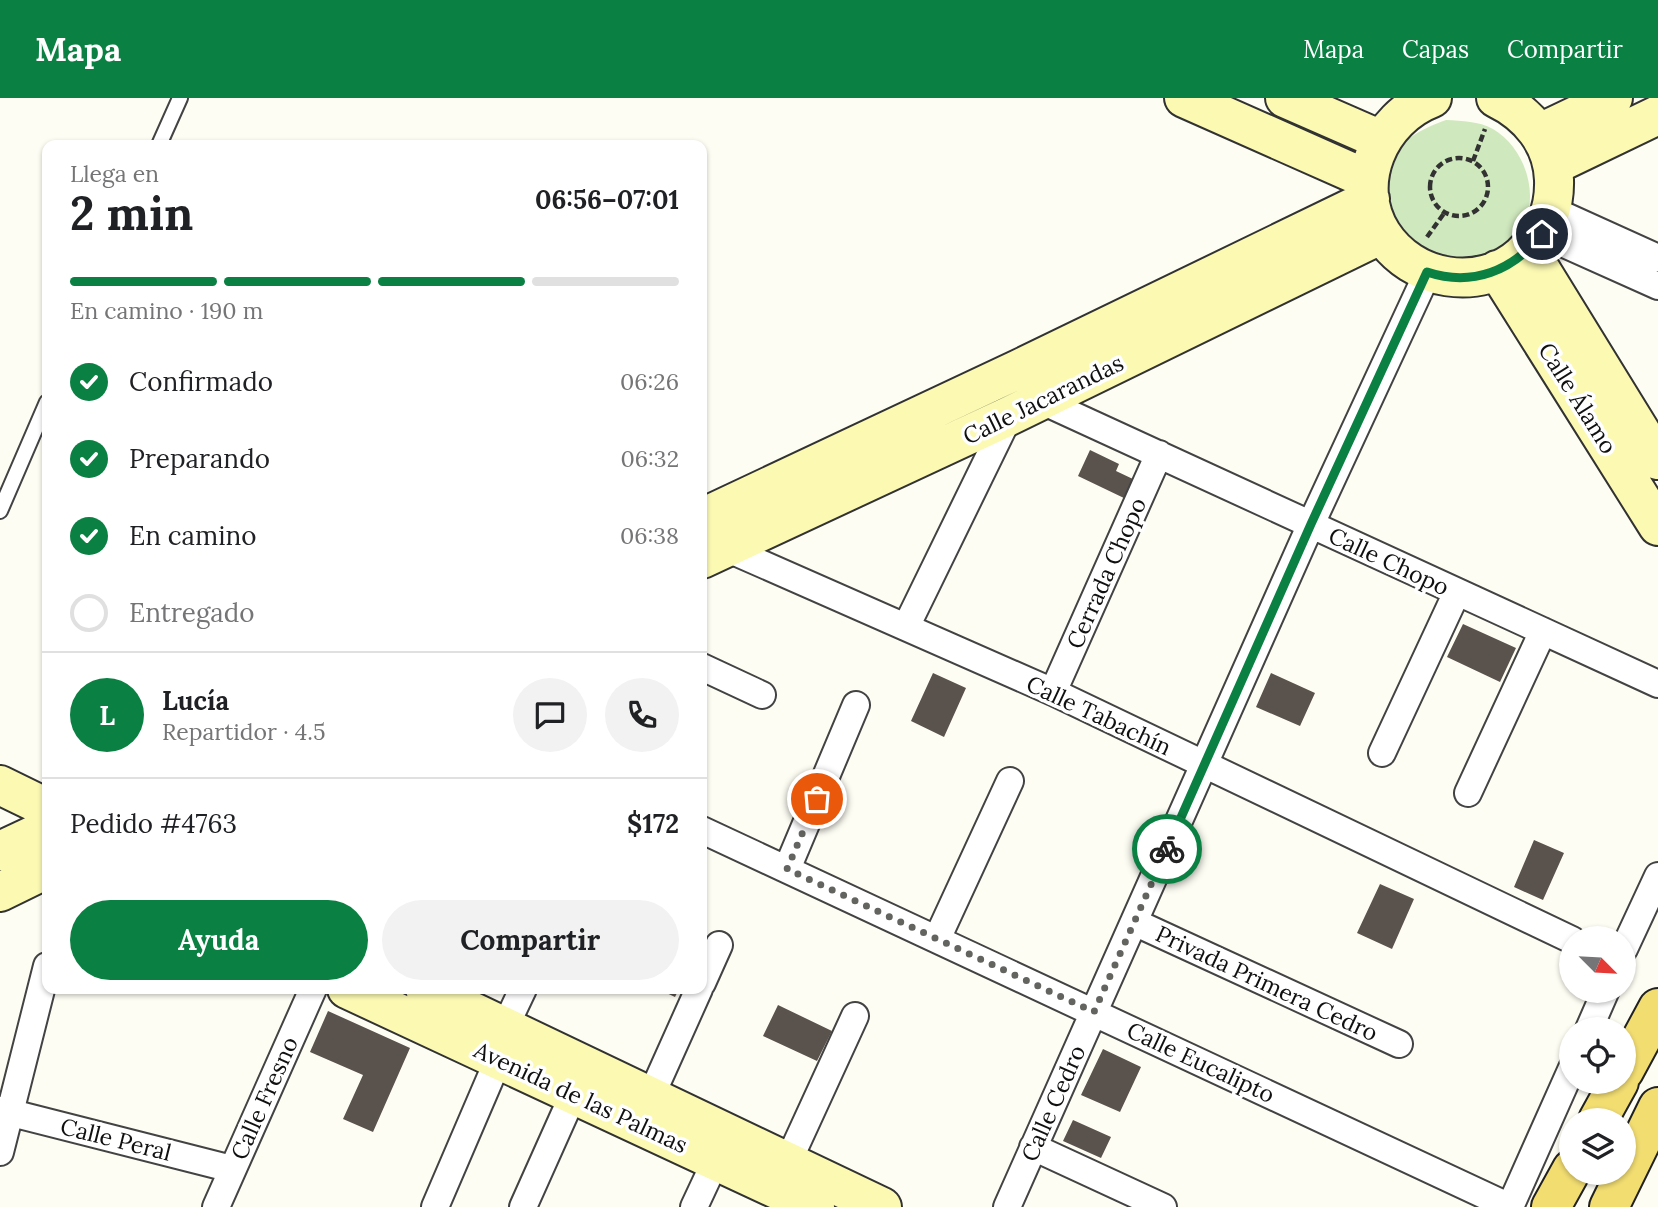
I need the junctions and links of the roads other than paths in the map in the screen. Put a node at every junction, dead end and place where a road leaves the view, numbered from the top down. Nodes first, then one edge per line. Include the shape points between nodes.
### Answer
1 (180, 98) edge
2 (1184, 98) edge
3 (1285, 98) edge
4 (1496, 98) edge
5 (1608, 99) edge
6 (1402, 110) edge
7 (1658, 114) edge
8 (161, 140) edge
9 (1547, 149) junction
10 (1374, 204) junction
11 (1530, 241) junction
12 (1658, 258) edge
13 (1427, 272) junction
14 (1658, 286) edge
15 (1019, 369) junction
16 (1025, 408) junction
17 (42, 414) edge
18 (1158, 454) junction
19 (1658, 460) edge
20 (0, 511) edge
21 (707, 516) edge
22 (1311, 524) junction
23 (1658, 526) edge
24 (710, 545) edge
25 (1457, 592) junction
26 (906, 627) junction
27 (1543, 631) junction
28 (707, 669) edge
29 (1658, 684) edge
30 (1053, 692) junction
31 (762, 695) dead end
32 (856, 705) dead end
33 (1382, 753) dead end
34 (1204, 764) junction
35 (1010, 781) dead end
36 (0, 785) edge
37 (1468, 793) dead end
38 (707, 832) edge
39 (32, 837) edge
40 (787, 869) junction
41 (1658, 876) edge
42 (0, 892) edge
43 (1134, 922) junction
44 (1635, 926) edge
45 (1559, 934) edge
46 (937, 939) junction
47 (719, 945) dead end
48 (707, 972) edge
49 (42, 984) edge
50 (311, 994) edge
51 (362, 994) edge
52 (432, 994) edge
53 (521, 994) edge
54 (697, 994) edge
55 (1658, 1008) edge
56 (1094, 1012) junction
57 (855, 1016) dead end
58 (502, 1042) junction
59 (1399, 1044) dead end
60 (1636, 1049) edge
61 (574, 1093) junction
62 (1560, 1094) edge
63 (651, 1096) junction
64 (1658, 1107) edge
65 (6, 1112) edge
66 (1033, 1147) junction
67 (0, 1152) edge
68 (716, 1160) junction
69 (788, 1162) junction
70 (1658, 1167) edge
71 (232, 1169) junction
72 (1563, 1185) edge
73 (216, 1207) edge
74 (435, 1207) edge
75 (523, 1207) edge
76 (694, 1207) edge
77 (815, 1207) edge
78 (882, 1207) edge
79 (1007, 1207) edge
80 (1163, 1207) edge
81 (1510, 1207) edge
82 (1551, 1207) edge
83 (1609, 1207) edge
84 (1637, 1207) edge

1 - 8 lane
2 - 10 street
3 - 6 street
4 - 9 street via 1521,113
5 - 9 street
6 - 10 street via 1373,159
7 - 9 street
9 - 11 street via 1555,192
10 - 13 street via 1398,253
10 - 15 street, Calle Jacarandas
10 - 16 street, Calle Jacarandas
11 - 12 street
11 - 13 street via 1486,275 1462,279
11 - 14 street
11 - 19 street, Calle Álamo
11 - 23 street, Calle Álamo
13 - 22 street, Calle Cedro
15 - 16 street, Calle Chopo
15 - 21 street, Calle Jacarandas
16 - 18 street, Calle Chopo
16 - 24 street, Calle Jacarandas
16 - 26 street
17 - 20 lane
18 - 22 street, Calle Chopo
18 - 30 street, Cerrada Chopo
22 - 25 street, Calle Chopo
22 - 34 street, Calle Cedro
24 - 26 street, Calle Tabachín
25 - 27 street, Calle Chopo
25 - 33 street
26 - 30 street, Calle Tabachín
27 - 29 street, Calle Chopo
27 - 37 street
28 - 31 street
30 - 34 street, Calle Tabachín
32 - 40 street
34 - 43 street, Calle Cedro
34 - 45 street, Calle Tabachín
35 - 46 street
36 - 39 street
38 - 40 street, Calle Eucalipto
39 - 42 street
40 - 46 street, Calle Eucalipto
41 - 44 street
43 - 56 street, Calle Cedro
43 - 59 street, Privada Primera Cedro
46 - 56 street, Calle Eucalipto
47 - 48 street
49 - 65 street
50 - 71 street, Calle Fresno
51 - 58 street, Avenida de las Palmas
52 - 58 street, Avenida de las Palmas
53 - 58 street
54 - 63 street
55 - 60 main road
56 - 66 street, Calle Cedro
56 - 81 street, Calle Eucalipto
57 - 69 street
58 - 61 street, Avenida de las Palmas
58 - 63 street, Avenida de las Palmas
58 - 74 street
61 - 68 street, Avenida de las Palmas
61 - 75 street
62 - 81 street
63 - 69 street, Avenida de las Palmas
64 - 83 main road
65 - 67 street
65 - 71 street, Calle Peral
66 - 79 street, Calle Cedro
66 - 80 street
68 - 76 street
68 - 77 street, Avenida de las Palmas
69 - 78 street, Avenida de las Palmas
70 - 84 main road
71 - 73 street, Calle Fresno
72 - 82 main road

